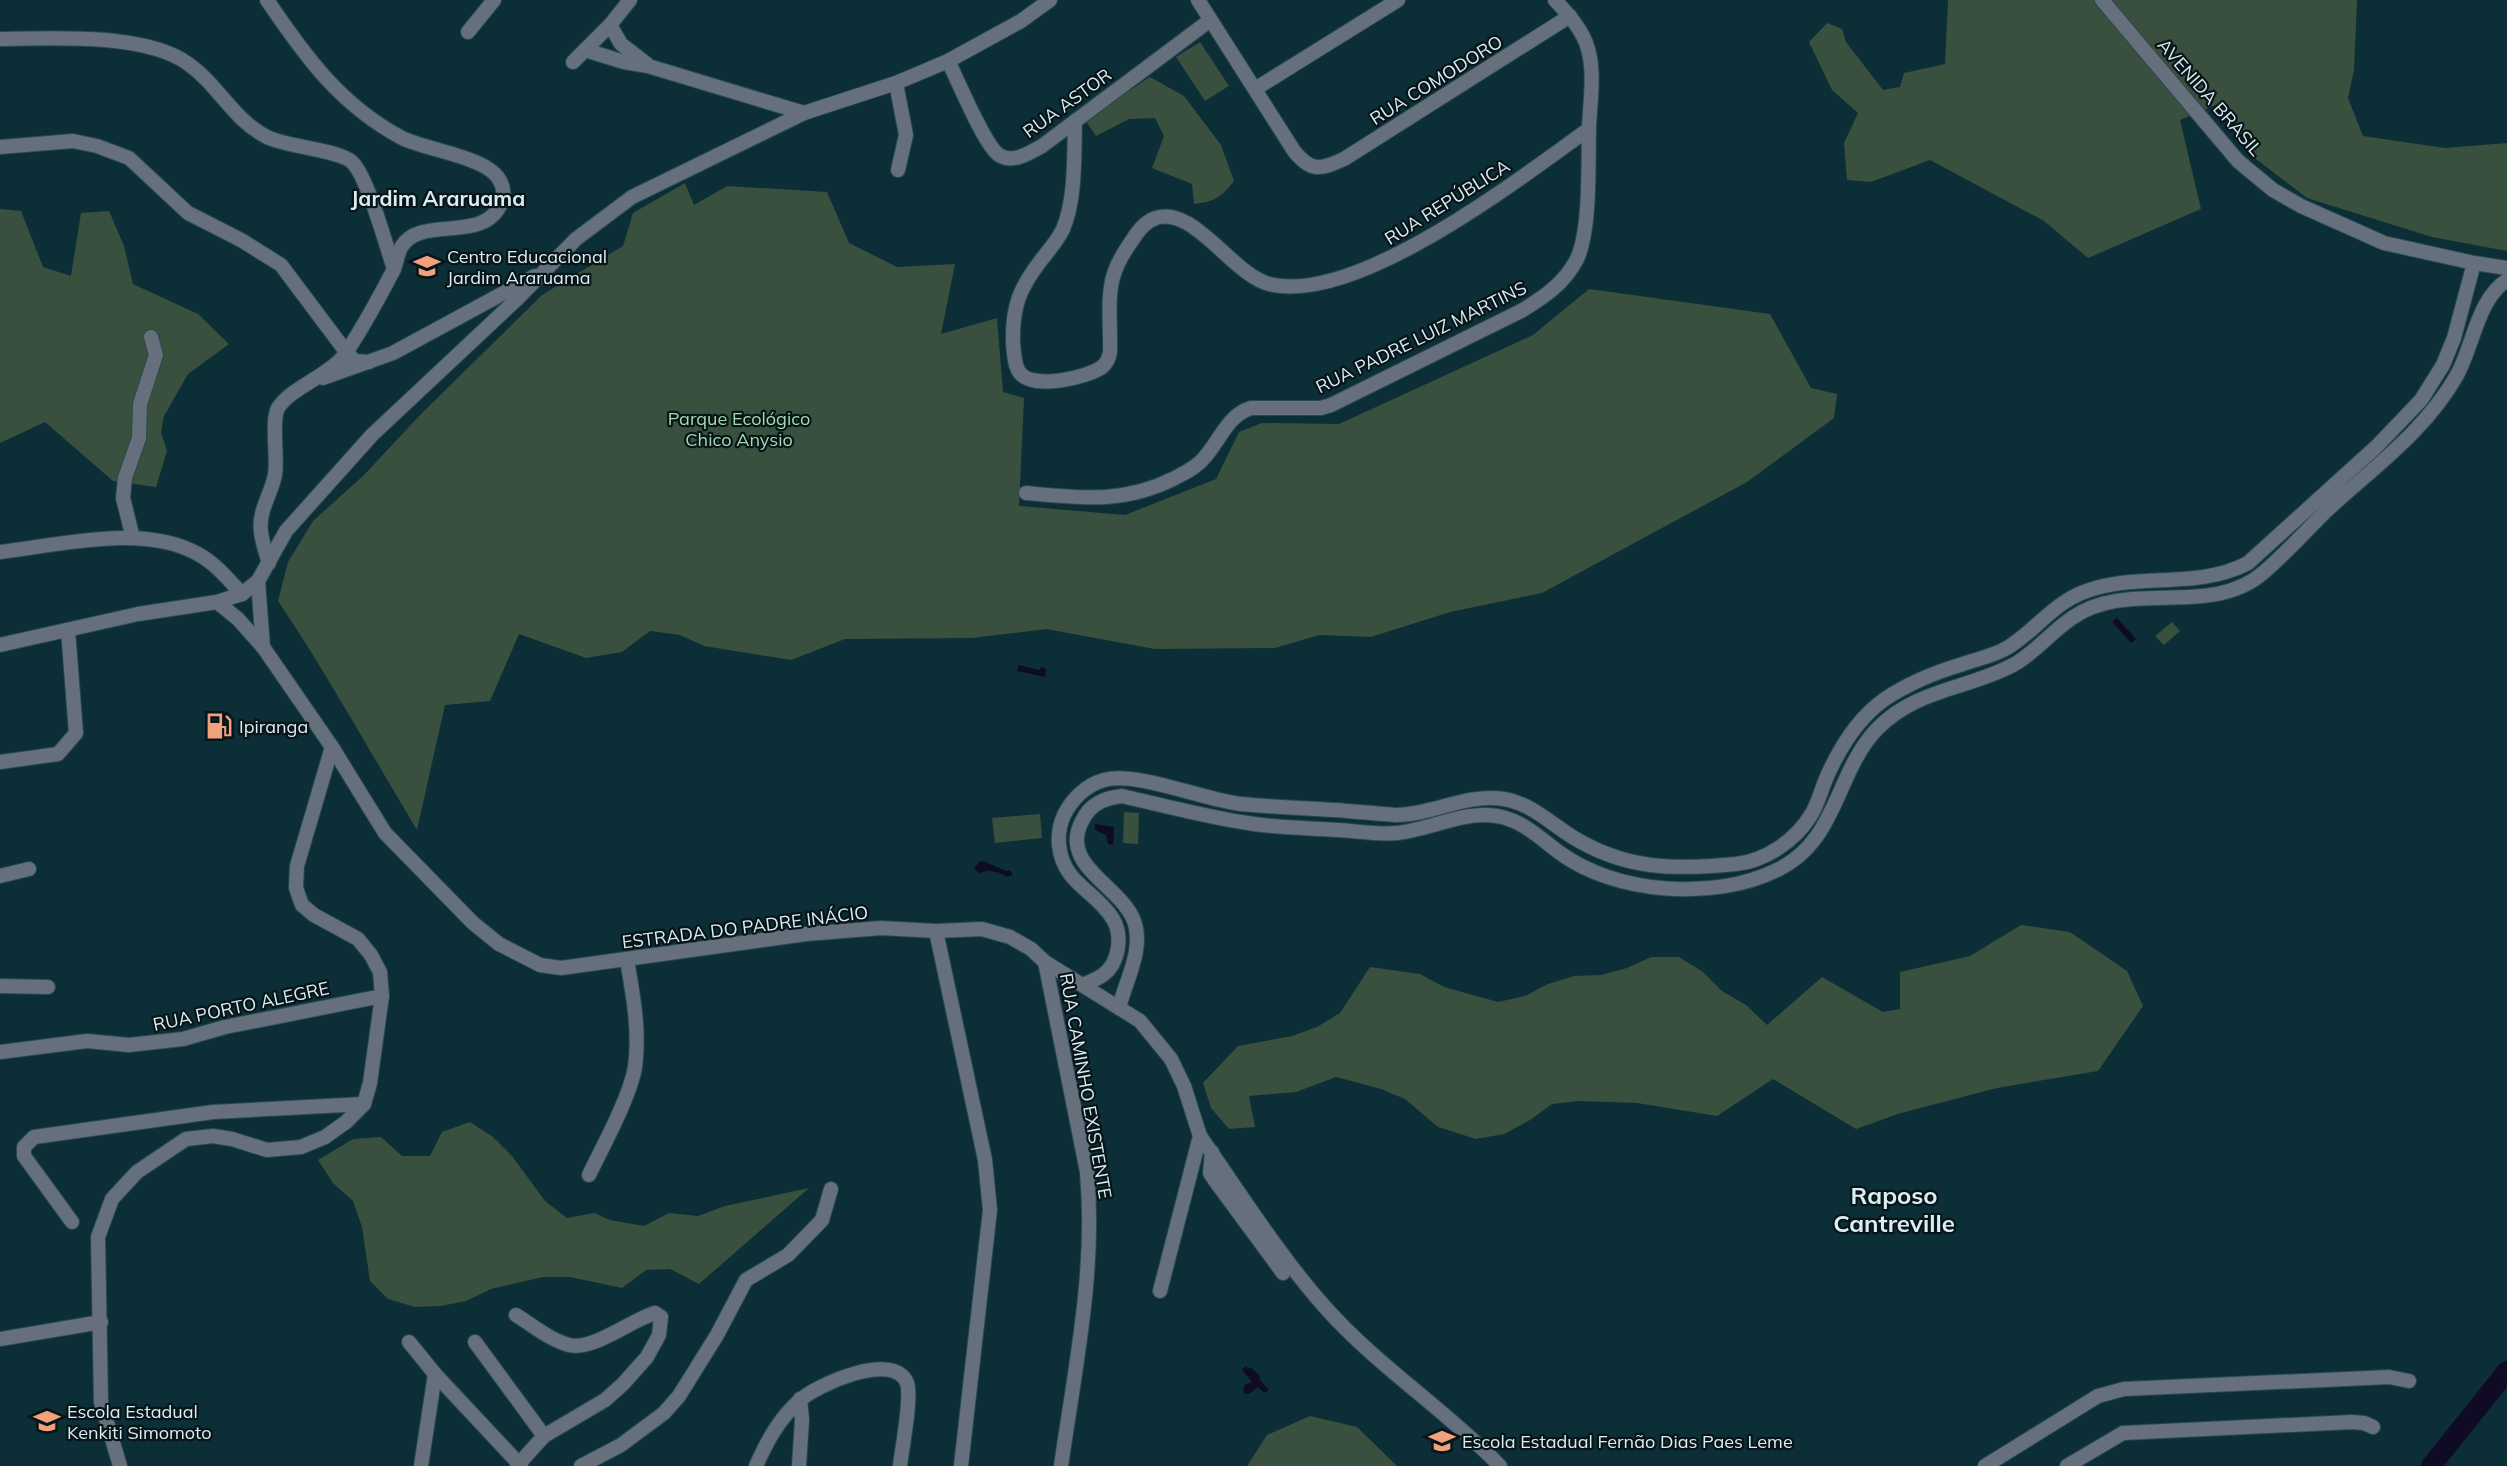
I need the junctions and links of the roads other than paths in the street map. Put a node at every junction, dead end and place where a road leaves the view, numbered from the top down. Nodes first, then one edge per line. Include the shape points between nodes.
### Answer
1 (267, 0) edge
2 (494, 0) edge
3 (630, 0) edge
4 (1050, 0) edge
5 (1198, 0) edge
6 (1398, 0) edge
7 (1556, 0) edge
8 (2102, 0) edge
9 (1570, 16) junction
10 (1209, 21) junction
11 (610, 25) junction
12 (468, 32) dead end
13 (0, 39) edge
14 (585, 50) junction
15 (948, 61) junction
16 (573, 62) dead end
17 (648, 66) junction
18 (896, 83) junction
19 (1255, 89) junction
20 (804, 112) junction
21 (1076, 121) junction
22 (1589, 129) junction
23 (0, 147) edge
24 (898, 170) dead end
25 (2474, 263) junction
26 (2507, 268) edge
27 (394, 269) junction
28 (543, 272) junction
29 (2507, 280) edge
30 (151, 337) dead end
31 (347, 353) junction
32 (369, 362) junction
33 (315, 380) junction
34 (1026, 493) dead end
35 (2314, 503) junction
36 (2324, 513) junction
37 (133, 538) junction
38 (0, 552) edge
39 (268, 563) junction
40 (258, 581) junction
41 (242, 594) junction
42 (217, 602) junction
43 (260, 615) junction
44 (242, 623) junction
45 (68, 630) junction
46 (0, 645) edge
47 (263, 647) junction
48 (1864, 716) junction
49 (1877, 729) junction
50 (332, 747) junction
51 (0, 762) edge
52 (1370, 812) junction
53 (1369, 832) junction
54 (1077, 840) junction
55 (1058, 841) junction
56 (1755, 861) junction
57 (29, 869) dead end
58 (0, 876) edge
59 (1761, 878) junction
60 (936, 931) junction
61 (627, 960) junction
62 (1045, 962) junction
63 (1102, 976) junction
64 (0, 986) edge
65 (1083, 986) junction
66 (48, 987) dead end
67 (1123, 989) junction
68 (382, 996) junction
69 (1119, 1008) junction
70 (0, 1052) edge
71 (364, 1104) junction
72 (1200, 1136) junction
73 (1212, 1152) junction
74 (589, 1175) dead end
75 (831, 1189) dead end
76 (72, 1222) dead end
77 (1283, 1273) dead end
78 (1160, 1291) dead end
79 (516, 1315) dead end
80 (101, 1322) junction
81 (0, 1340) edge
82 (409, 1342) dead end
83 (475, 1342) dead end
84 (435, 1374) junction
85 (2409, 1381) dead end
86 (800, 1399) junction
87 (2373, 1427) dead end
88 (544, 1436) junction
89 (519, 1465) edge
90 (120, 1466) edge
91 (422, 1466) edge
92 (581, 1466) edge
93 (756, 1466) edge
94 (799, 1466) edge
95 (900, 1466) edge
96 (961, 1466) edge
97 (1061, 1466) edge
98 (1500, 1466) edge
99 (1985, 1466) edge
100 (2067, 1466) edge

1 - 27 street via 330,84 362,112 405,139 479,164 500,179 503,199 498,211 479,224 416,235 402,244
2 - 12 street
3 - 11 street
4 - 15 street via 1021,21
5 - 10 street
6 - 19 street
7 - 9 street, RUA PADRE LUIZ MARTINS
8 - 25 street, AVENIDA BRASIL via 2238,161 2273,190 2384,243
9 - 19 street, RUA COMODORO via 1344,159 1318,168 1303,163 1293,151
9 - 22 street, RUA PADRE LUIZ MARTINS via 1588,49 1591,66
10 - 19 street
10 - 21 street, RUA ASTOR
11 - 14 street
11 - 17 street via 621,44
13 - 27 street via 116,41 187,62 232,111 268,138 352,161 362,177
14 - 16 street
14 - 17 street
15 - 18 street
15 - 21 street, RUA ASTOR via 999,155 1022,157
17 - 20 street
18 - 20 street
18 - 24 street via 906,135
20 - 28 street via 632,197 576,239
21 - 22 street, RUA REPÚBLICA via 1069,209 1063,230 1019,291 1015,309 1018,372 1033,380 1059,382 1080,378 1108,362 1114,272 1138,231 1154,218 1167,216 1194,227 1246,274 1269,284 1299,286 1333,279 1394,257 1456,221
22 - 34 street, RUA PADRE LUIZ MARTINS via 1588,194 1582,241 1564,279 1549,294 1331,405 1242,411 1205,458 1160,486 1117,498
23 - 31 street via 73,141 129,158 188,213 281,265
25 - 26 street, AVENIDA BRASIL
25 - 35 street via 2454,338 2421,400
27 - 31 street
28 - 32 street via 393,353
28 - 39 street via 372,435 292,524
29 - 36 street via 2495,288 2460,370 2441,402 2379,466
30 - 37 street via 156,355 140,404 139,438 125,478 123,498
31 - 32 street via 355,361
31 - 33 street
32 - 33 street
33 - 39 street via 278,409 275,476 262,508 261,532
35 - 36 street
35 - 48 street via 2248,563 2231,572 2212,577 2113,583 2079,593 2060,603 2007,648 1924,677
36 - 49 street via 2258,578 2238,589 2215,595 2090,606 2016,664 1931,694
37 - 38 street
37 - 41 street via 173,543 199,554
39 - 40 street
40 - 41 street
40 - 43 street
41 - 42 street
42 - 44 street, ESTRADA DO PADRE INÁCIO
42 - 45 street
43 - 44 street
43 - 47 street
44 - 47 street, ESTRADA DO PADRE INÁCIO
45 - 46 street
45 - 51 street via 76,733 58,754
47 - 50 street, ESTRADA DO PADRE INÁCIO
48 - 49 street
48 - 56 street via 1834,761 1811,815 1795,835
49 - 59 street via 1845,779 1828,823 1793,861
50 - 61 street, ESTRADA DO PADRE INÁCIO via 385,833 473,923 499,944 540,965 561,968
50 - 68 street via 297,866 296,888 302,905 357,939 371,955 380,972
52 - 53 street
52 - 55 street via 1237,804 1123,778 1103,780 1071,803 1061,821
52 - 56 street via 1401,814 1482,798 1504,799 1526,805 1606,856 1633,863 1702,867
53 - 54 street via 1258,825 1122,796 1108,798 1085,814
53 - 59 street via 1396,833 1485,814 1518,822 1594,873 1625,882 1661,889 1696,888
54 - 55 street
54 - 67 street via 1086,867 1118,896 1135,924 1135,957
55 - 63 street via 1071,878 1104,909 1117,929 1117,951 1112,966
56 - 59 street
57 - 58 street
60 - 61 street, ESTRADA DO PADRE INÁCIO via 881,928 814,934
60 - 62 street, ESTRADA DO PADRE INÁCIO via 982,929 1010,937
60 - 96 street via 985,1160 990,1210
61 - 74 street via 637,1043 634,1070
62 - 65 street, ESTRADA DO PADRE INÁCIO
62 - 97 street, RUA CAMINHO EXISTENTE via 1087,1172 1090,1206 1078,1359
63 - 65 street
63 - 67 street
64 - 66 street
65 - 69 street, ESTRADA DO PADRE INÁCIO
67 - 69 street
68 - 70 street, RUA PORTO ALEGRE via 183,1040 129,1045 87,1041
68 - 71 street
69 - 72 street, ESTRADA DO PADRE INÁCIO via 1140,1021 1172,1059
71 - 76 street via 213,1112 34,1137 24,1147 24,1156
71 - 80 street via 325,1137 301,1147 267,1150 232,1138 186,1139 137,1172 112,1200 98,1237
72 - 73 street
72 - 78 street
73 - 77 street via 1210,1173
73 - 98 street via 1291,1266 1324,1306
75 - 92 street via 822,1220 788,1255 746,1280 717,1335 664,1413 621,1445
79 - 88 street via 570,1346 586,1346 656,1313 661,1317 659,1335 647,1357 623,1384 605,1400
80 - 81 street
80 - 90 street via 101,1402
82 - 84 street
83 - 88 street
84 - 89 street
84 - 91 street
85 - 99 street via 2389,1377 2124,1389 2098,1396
86 - 93 street via 780,1421
86 - 94 street
86 - 95 street via 861,1371 896,1372 906,1382 908,1394
87 - 100 street via 2352,1422 2123,1433
88 - 89 street

